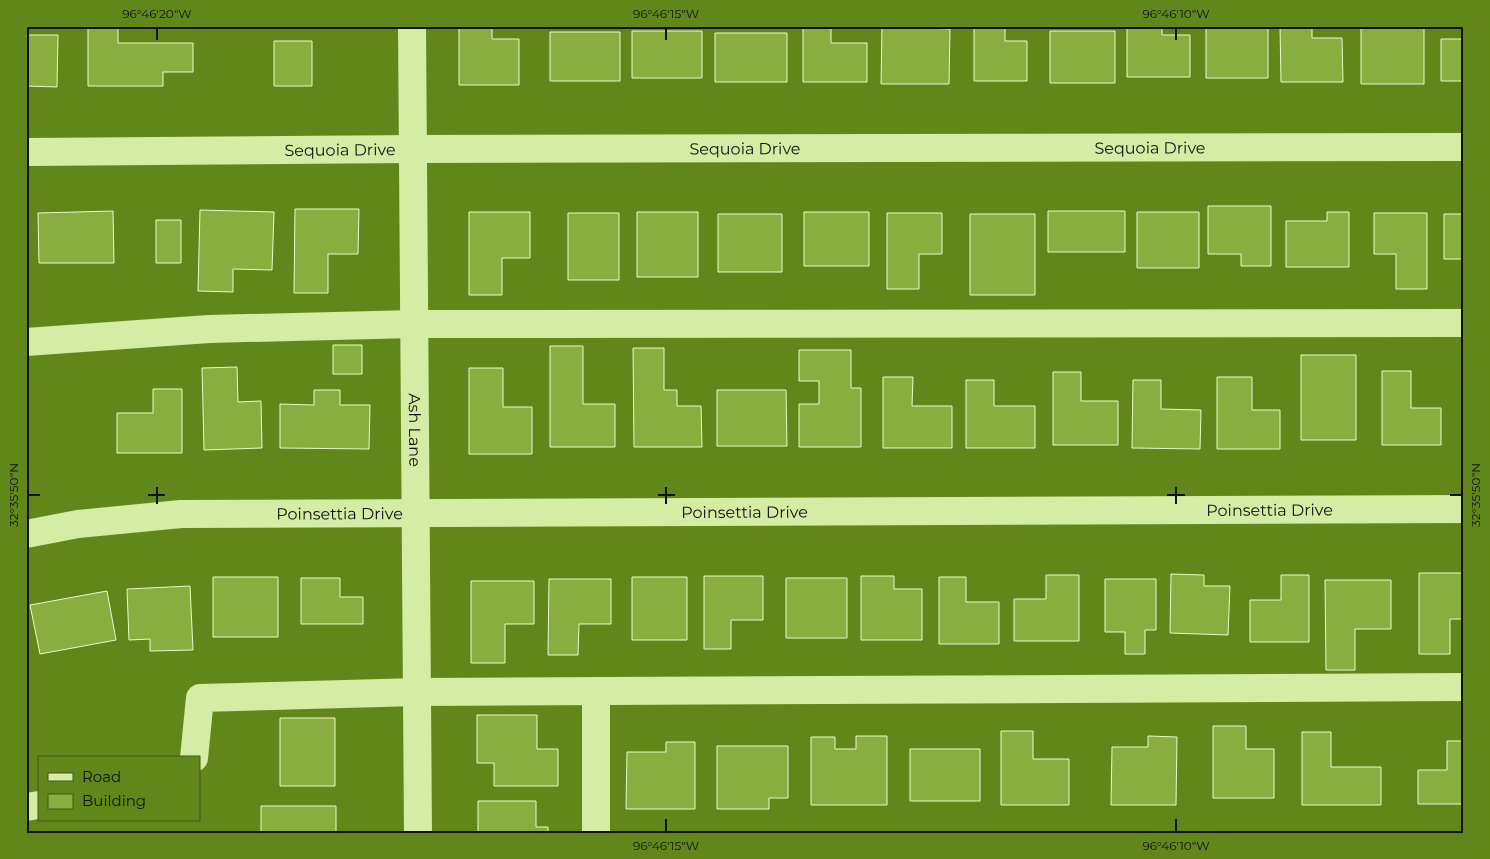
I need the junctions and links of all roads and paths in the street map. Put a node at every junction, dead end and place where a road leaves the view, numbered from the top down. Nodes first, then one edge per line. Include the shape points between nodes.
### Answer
1 (412, 26) edge
2 (1464, 147) edge
3 (412, 149) junction
4 (26, 152) edge
5 (1464, 323) edge
6 (414, 324) junction
7 (26, 342) edge
8 (1464, 510) edge
9 (416, 512) junction
10 (26, 534) edge
11 (1464, 687) edge
12 (596, 691) junction
13 (417, 692) junction
14 (194, 756) edge
15 (418, 833) edge
16 (596, 833) edge

1 - 3 street, Ash Lane
2 - 3 street, Sequoia Drive
3 - 4 street, Sequoia Drive
3 - 6 street, Ash Lane
5 - 6 street
6 - 7 street via 210,329
6 - 9 street, Ash Lane
8 - 9 street, Poinsettia Drive
9 - 10 street, Poinsettia Drive via 181,514 78,524
9 - 13 street, Ash Lane
11 - 12 street
12 - 13 street
12 - 16 street
13 - 14 street via 200,698
13 - 15 street, Ash Lane

